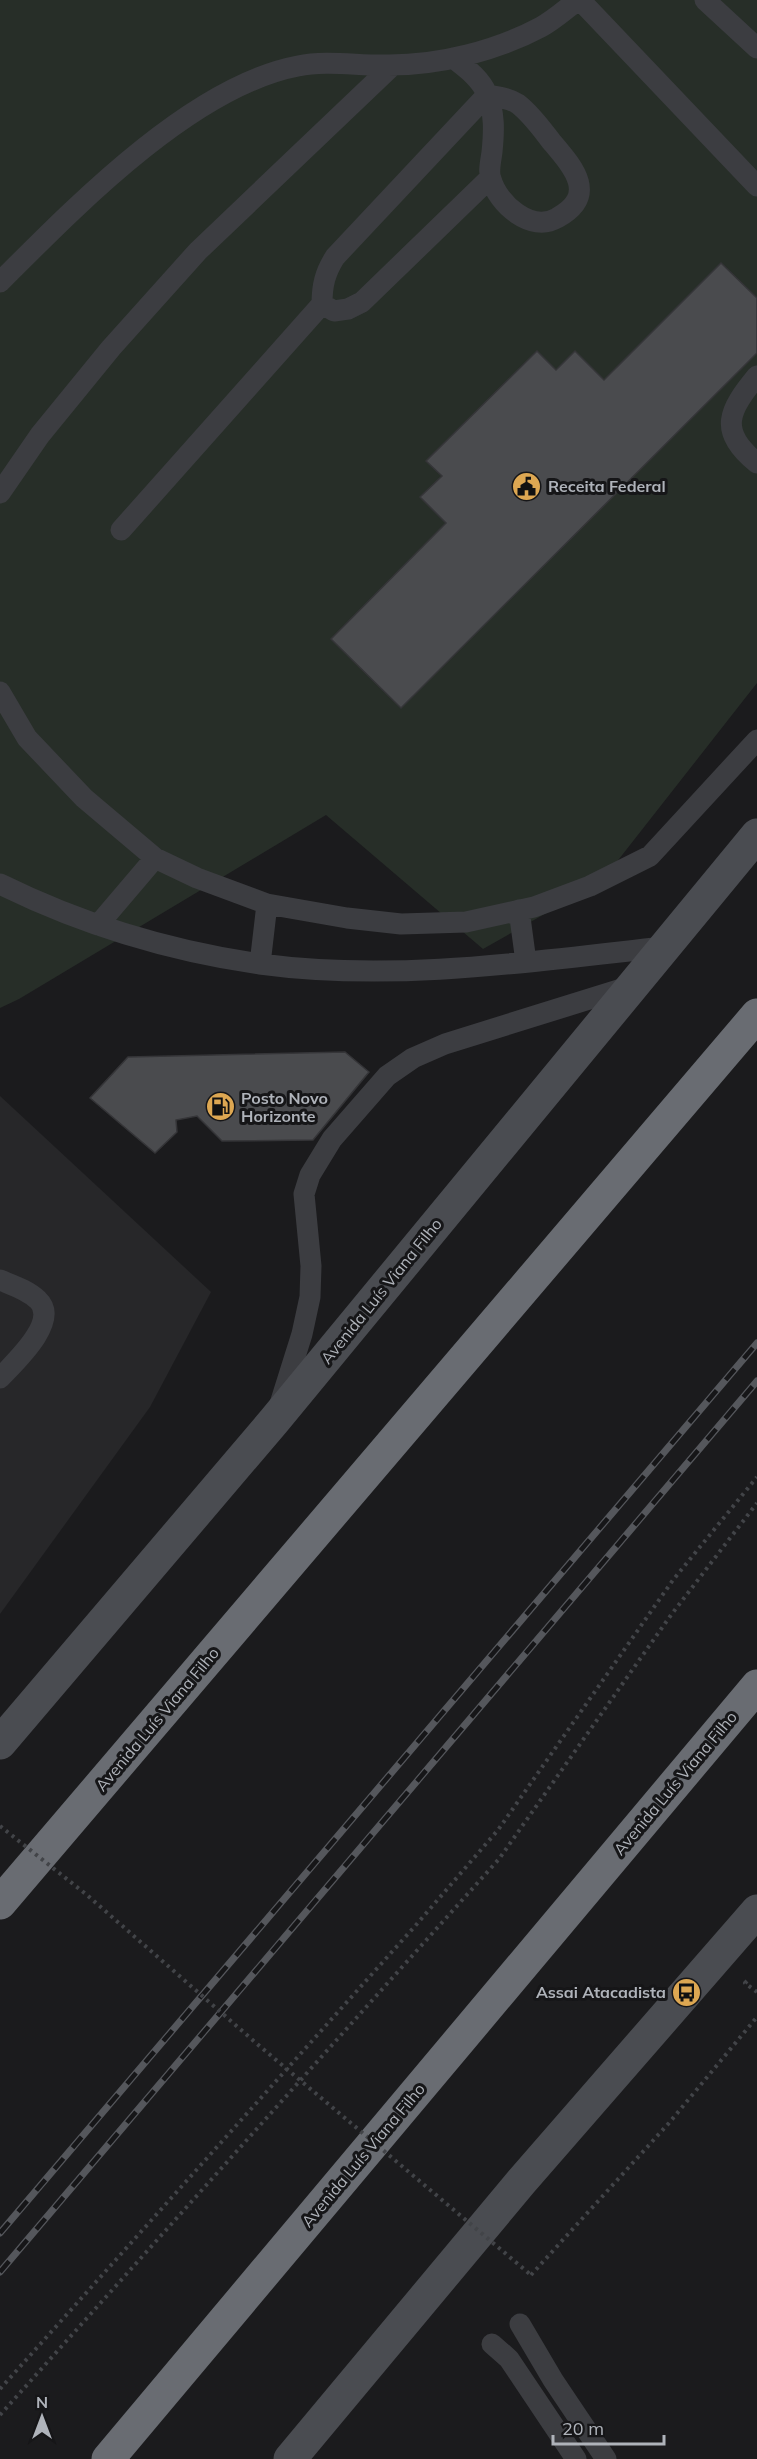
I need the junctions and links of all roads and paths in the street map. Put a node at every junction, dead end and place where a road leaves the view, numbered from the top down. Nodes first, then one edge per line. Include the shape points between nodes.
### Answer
1 (579, 0) edge
2 (705, 0) edge
3 (757, 48) edge
4 (453, 58) junction
5 (392, 66) junction
6 (488, 95) junction
7 (490, 178) junction
8 (757, 186) edge
9 (0, 282) edge
10 (322, 304) junction
11 (757, 376) edge
12 (757, 463) edge
13 (0, 493) edge
14 (121, 530) dead end
15 (0, 692) edge
16 (757, 740) edge
17 (757, 834) edge
18 (155, 858) junction
19 (0, 884) edge
20 (267, 904) junction
21 (519, 910) junction
22 (98, 925) junction
23 (663, 947) junction
24 (526, 962) junction
25 (260, 964) junction
26 (632, 985) junction
27 (757, 1015) edge
28 (0, 1280) edge
29 (0, 1378) edge
30 (274, 1421) junction
31 (757, 1477) edge
32 (757, 1503) edge
33 (757, 1686) edge
34 (0, 1743) edge
35 (0, 1826) edge
36 (0, 1903) edge
37 (757, 1911) edge
38 (751, 1975) dead end
39 (757, 1992) edge
40 (757, 2017) edge
41 (520, 2324) dead end
42 (492, 2344) dead end
43 (0, 2389) edge
44 (0, 2415) edge
45 (108, 2459) edge
46 (290, 2459) edge
47 (576, 2459) edge
48 (606, 2459) edge

1 - 4 lane via 543,26 501,45
1 - 8 lane
2 - 3 lane
4 - 5 lane
4 - 6 lane via 479,79
5 - 9 lane via 298,66 242,84 152,142
5 - 13 lane via 198,250 68,400
6 - 7 lane via 494,116
6 - 7 lane via 516,103 530,114 577,172 580,185 577,198 562,216 537,223 524,219 498,194
6 - 10 lane via 335,257 326,271
7 - 10 lane via 362,302 334,311
10 - 14 lane
11 - 12 lane via 739,399 730,420 732,436
15 - 18 lane via 27,738 84,798
16 - 21 lane via 650,856 591,886
17 - 23 main road, Avenida Luís Viana Filho
18 - 20 lane
18 - 22 lane
19 - 22 lane
20 - 21 lane via 401,924 466,922
20 - 25 lane
21 - 24 lane
22 - 25 lane via 173,947
23 - 24 lane
23 - 26 main road, Avenida Luís Viana Filho
24 - 25 lane via 398,970
26 - 30 main road, Avenida Luís Viana Filho
26 - 30 lane via 445,1044 413,1058 387,1076 332,1139 310,1175 304,1194 310,1297
27 - 36 highway, Avenida Luís Viana Filho
28 - 29 lane via 39,1300 45,1310 43,1325
30 - 34 main road, Avenida Luís Viana Filho
31 - 43 path via 673,1580 498,1830
32 - 44 path via 664,1625 499,1859
33 - 45 highway, Avenida Luís Viana Filho
35 - 40 path, bridge via 87,1895 531,2275 669,2123
37 - 46 main road via 521,2182
38 - 39 path via 745,1983
41 - 48 lane
42 - 47 lane via 509,2359

